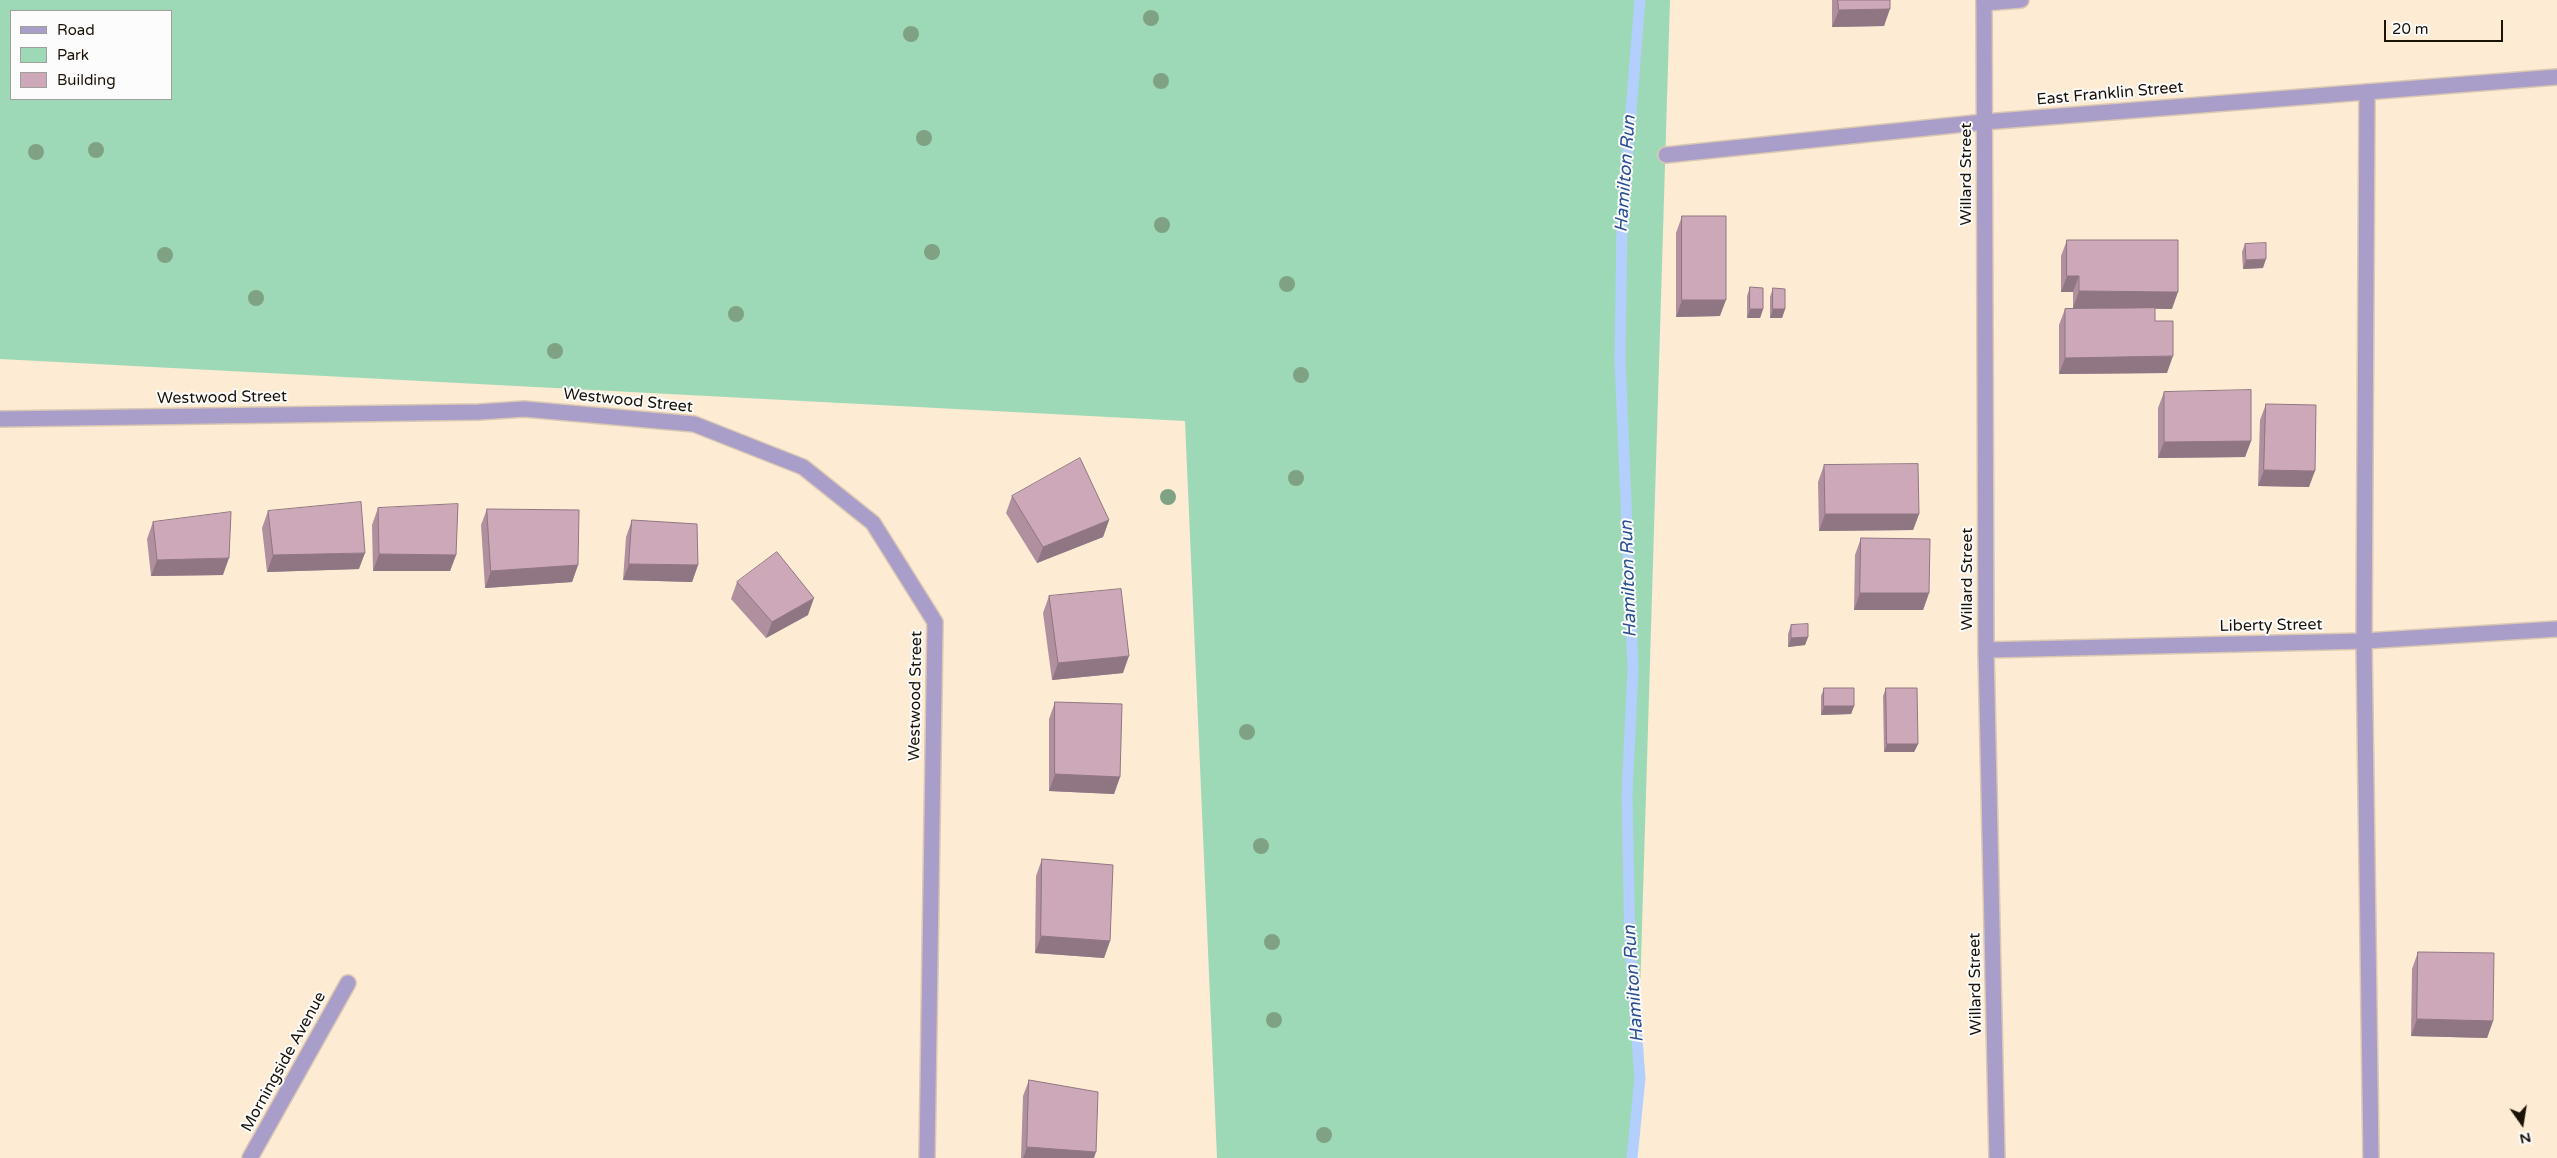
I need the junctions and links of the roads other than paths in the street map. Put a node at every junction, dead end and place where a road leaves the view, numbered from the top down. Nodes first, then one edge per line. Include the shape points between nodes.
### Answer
1 (2020, 0) edge
2 (1984, 1) edge
3 (2557, 77) edge
4 (2367, 92) junction
5 (1984, 122) junction
6 (1666, 155) dead end
7 (0, 419) edge
8 (2557, 629) edge
9 (2364, 641) junction
10 (1986, 650) junction
11 (348, 983) dead end
12 (250, 1158) edge
13 (927, 1158) edge
14 (1997, 1158) edge
15 (2372, 1158) edge

1 - 2 street
2 - 5 street, Willard Street
3 - 4 street, East Franklin Street
4 - 5 street, East Franklin Street
4 - 9 street
5 - 6 street, East Franklin Street
5 - 10 street, Willard Street
7 - 13 street, Westwood Street via 524,409 694,424 803,468 873,523 935,622
8 - 9 street, Liberty Street
9 - 10 street, Liberty Street
9 - 15 street
10 - 14 street, Willard Street
11 - 12 street, Morningside Avenue

